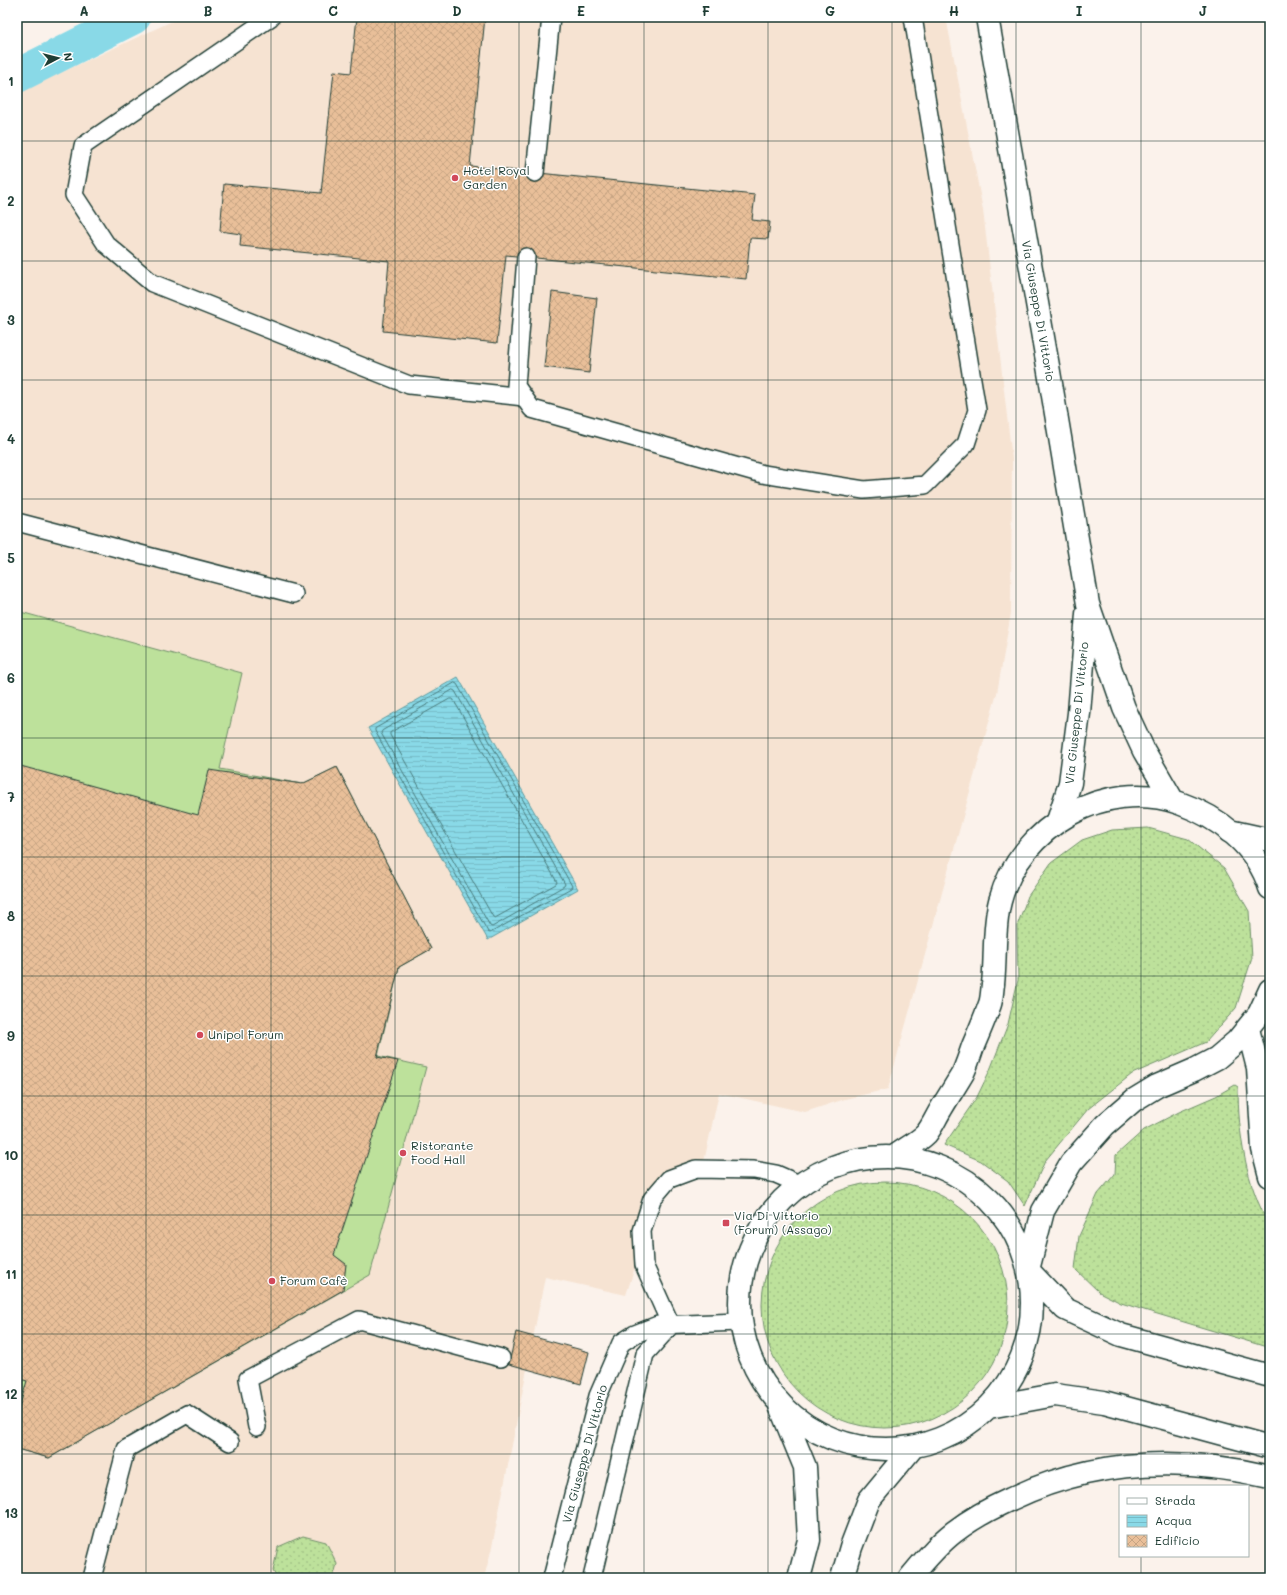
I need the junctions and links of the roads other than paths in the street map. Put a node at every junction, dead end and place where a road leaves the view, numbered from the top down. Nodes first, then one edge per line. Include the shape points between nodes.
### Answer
1 (271, 17) edge
2 (551, 17) edge
3 (913, 17) edge
4 (987, 17) edge
5 (535, 173) dead end
6 (526, 257) dead end
7 (524, 397) junction
8 (17, 522) edge
9 (294, 594) dead end
10 (1088, 604) junction
11 (1173, 801) junction
12 (1058, 821) junction
13 (1229, 830) junction
14 (1270, 840) edge
15 (1270, 888) edge
16 (1270, 990) edge
17 (1248, 1029) junction
18 (894, 1156) junction
19 (1270, 1176) edge
20 (799, 1184) junction
21 (1028, 1270) junction
22 (741, 1322) junction
23 (671, 1325) junction
24 (502, 1358) dead end
25 (1270, 1376) edge
26 (778, 1402) junction
27 (989, 1407) junction
28 (257, 1427) dead end
29 (230, 1442) dead end
30 (913, 1447) junction
31 (1270, 1447) edge
32 (1270, 1477) edge
33 (92, 1578) edge
34 (552, 1578) edge
35 (592, 1578) edge
36 (799, 1578) edge
37 (842, 1578) edge
38 (910, 1578) edge

1 - 7 lane via 83,146 74,195 106,244 152,283 409,385
2 - 5 lane
3 - 7 lane via 977,410 966,444 925,485 864,490 763,474 532,409
4 - 10 main road, Via Giuseppe Di Vittorio
6 - 7 lane via 516,386
8 - 9 lane
10 - 11 main road, Via Giuseppe Di Vittorio via 1124,708 1144,751
10 - 12 main road, Via Giuseppe Di Vittorio via 1070,784
11 - 12 main road via 1147,797 1118,798 1079,809
11 - 13 main road via 1198,810
12 - 18 main road via 1039,836 1023,854 1010,876 1000,901 991,1002 963,1072 926,1134
13 - 14 main road
13 - 15 main road via 1245,845
16 - 17 main road via 1259,1014
17 - 19 main road via 1258,1068 1263,1149
17 - 21 main road via 1217,1058 1157,1086 1134,1100 1105,1125 1071,1163 1042,1211
18 - 20 main road via 844,1162
18 - 21 main road via 941,1167 967,1181 991,1201 1021,1246
20 - 22 main road via 762,1224 751,1246 744,1266 740,1292
20 - 23 lane via 776,1174 747,1169 696,1169 669,1180 652,1199 642,1231 644,1265
21 - 25 main road via 1065,1309 1121,1335
21 - 27 main road via 1032,1294 1026,1343 1018,1366 1005,1388
22 - 23 lane, Via Giuseppe Di Vittorio
22 - 26 main road via 751,1360
23 - 34 lane, Via Giuseppe Di Vittorio via 658,1325 621,1343 598,1396
23 - 35 lane via 645,1354
24 - 28 lane via 359,1320 248,1379
26 - 30 main road via 791,1415 815,1431 845,1444 876,1449
26 - 36 main road via 805,1467 809,1540
27 - 30 main road via 947,1436
27 - 31 main road via 1055,1395 1104,1402
29 - 33 lane via 187,1414 126,1449
30 - 37 main road via 869,1500
32 - 38 main road via 1215,1466 1172,1464 1112,1467 1083,1472 1055,1480 1002,1503 964,1524 942,1543

